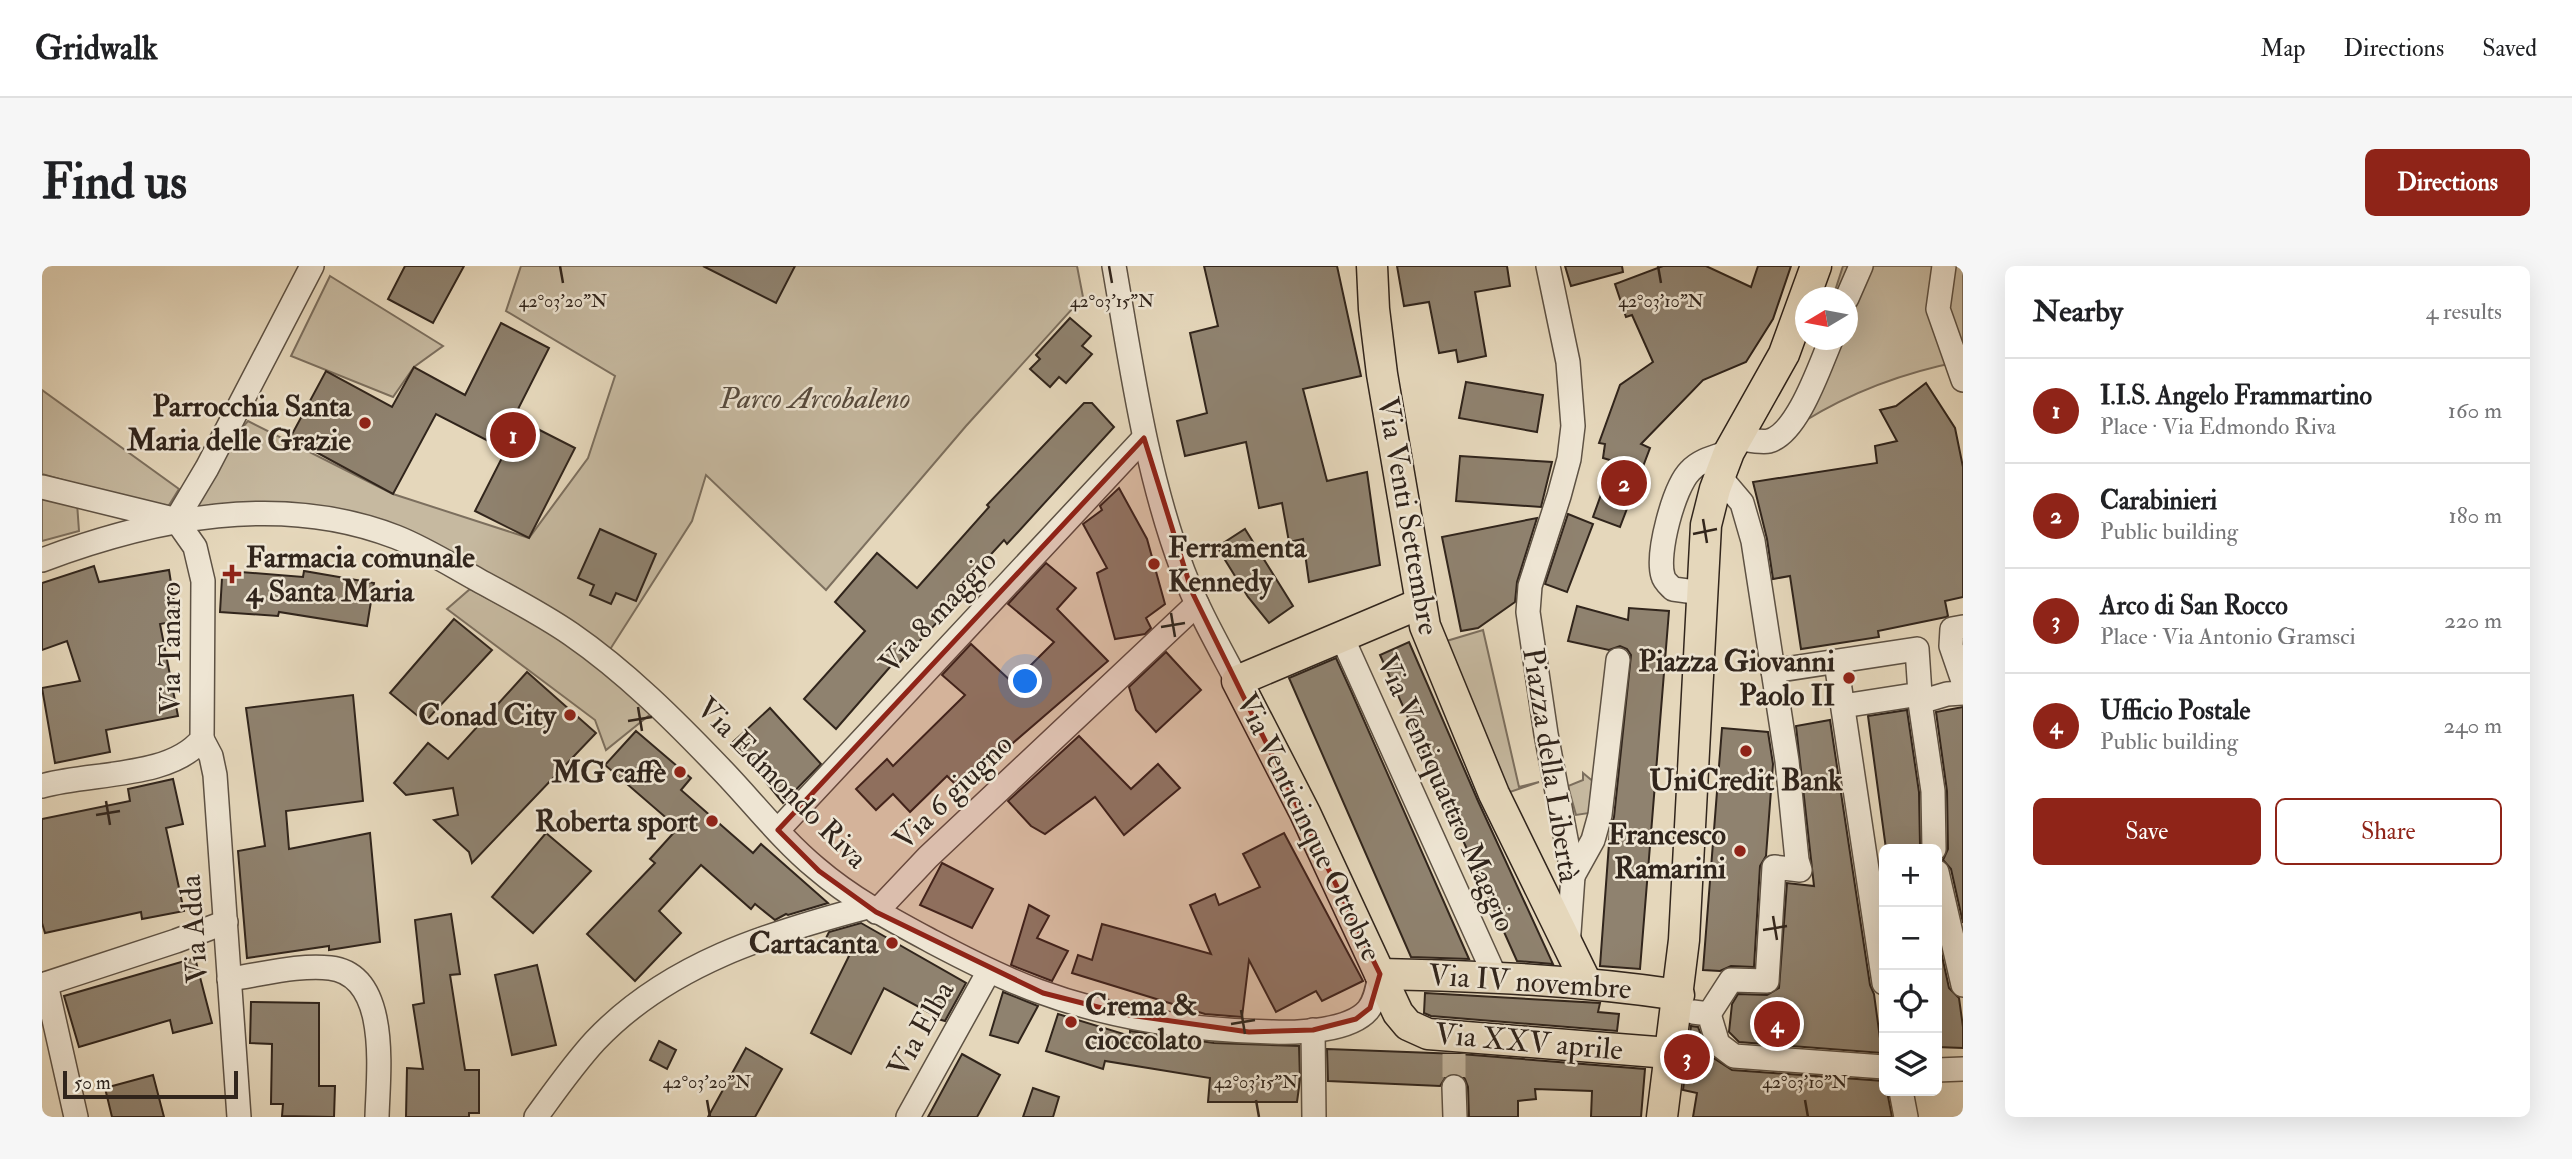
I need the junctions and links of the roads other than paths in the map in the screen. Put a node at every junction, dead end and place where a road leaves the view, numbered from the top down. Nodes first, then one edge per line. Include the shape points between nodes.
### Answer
1 (312, 266) edge
2 (1114, 266) edge
3 (1372, 266) edge
4 (1548, 266) edge
5 (1816, 266) edge
6 (1861, 266) edge
7 (1944, 266) edge
8 (1852, 287) edge
9 (1827, 350) edge
10 (1963, 380) edge
11 (1144, 438) junction
12 (1728, 456) junction
13 (42, 486) edge
14 (176, 520) junction
15 (42, 560) edge
16 (1702, 593) junction
17 (1197, 604) junction
18 (1419, 604) junction
19 (1963, 627) edge
20 (1341, 635) junction
21 (1618, 660) dead end
22 (1836, 662) junction
23 (1773, 671) junction
24 (1237, 681) junction
25 (1963, 681) edge
26 (1963, 693) edge
27 (1843, 706) junction
28 (202, 739) junction
29 (42, 786) edge
30 (778, 830) junction
31 (1934, 844) edge
32 (1573, 876) junction
33 (1942, 894) edge
34 (872, 909) junction
35 (226, 922) junction
36 (1568, 947) junction
37 (1882, 970) edge
38 (989, 971) junction
39 (1380, 974) junction
40 (1494, 976) junction
41 (229, 979) junction
42 (1586, 982) junction
43 (44, 985) edge
44 (1963, 985) edge
45 (1677, 1002) junction
46 (1709, 1014) junction
47 (1313, 1030) junction
48 (1669, 1053) junction
49 (1879, 1066) edge
50 (1963, 1069) edge
51 (1942, 1070) edge
52 (1454, 1087) tunnel mouth
53 (1902, 1096) edge
54 (76, 1117) edge
55 (239, 1117) edge
56 (377, 1117) edge
57 (536, 1117) edge
58 (908, 1117) edge
59 (1314, 1117) edge
60 (1455, 1117) edge
61 (1662, 1117) edge
62 (1906, 1117) edge

1 - 14 street
2 - 11 street
3 - 18 main road, Via Venti Settembre via 1377,340
4 - 32 street, Piazza della Libertà via 1568,362 1573,426 1569,459 1528,605 1545,734
5 - 12 main road via 1784,354
6 - 8 street
7 - 10 street via 1938,309
9 - 12 street via 1802,407 1785,430
11 - 17 street via 1168,526
11 - 30 street, Via 8 maggio
12 - 16 main road via 1706,525
12 - 16 street via 1702,462 1689,472 1676,495 1667,528 1663,577 1673,589
12 - 23 street via 1748,521
13 - 14 street
14 - 15 street
14 - 28 street, Via Tanaro via 195,547 203,581
14 - 30 street, Via Edmondo Riva via 247,513 323,519 384,533 426,551 584,643 674,721
16 - 45 main road via 1686,913
17 - 24 street
17 - 34 street, Via 6 giugno
18 - 20 main road
18 - 36 main road, Via Venti Settembre via 1472,745
19 - 25 street via 1952,629 1951,646
20 - 24 main road
20 - 40 street, Via Ventiquattro Maggio
21 - 32 street via 1600,815 1593,840
22 - 23 street
22 - 27 street
22 - 27 street via 1917,649 1920,694
23 - 46 street via 1800,870 1774,867 1767,981 1731,980
24 - 39 main road, Via Venticinque Ottobre
26 - 31 street via 1920,702 1933,791
27 - 37 street
28 - 29 street, Via Tanaro via 189,753 170,761
28 - 35 street, Via Adda via 215,775
30 - 34 street, Via Edmondo Riva via 819,871
32 - 36 street, Piazza della Libertà
33 - 44 street
34 - 38 street, Via Edmondo Riva
34 - 57 street via 802,924 749,943 661,987 595,1041
35 - 41 street, Via Adda
35 - 43 street
36 - 42 main road
38 - 47 street, Via Edmondo Riva via 1060,998 1129,1015 1235,1031
38 - 58 street, Via Elba
39 - 40 main road, Via IV novembre
39 - 47 street, Via Edmondo Riva via 1373,1002 1364,1014
39 - 48 main road, Via XXV aprile via 1408,1025 1454,1045
40 - 42 main road, Via IV novembre
41 - 55 street, Via Adda
41 - 56 street via 317,967 340,970 358,981 371,1002 377,1025
42 - 45 main road, Via IV novembre
43 - 54 street
45 - 46 street
45 - 48 main road
46 - 49 street via 1718,1044 1734,1056
47 - 59 street
48 - 61 main road
50 - 51 street
52 - 60 street
53 - 62 street

